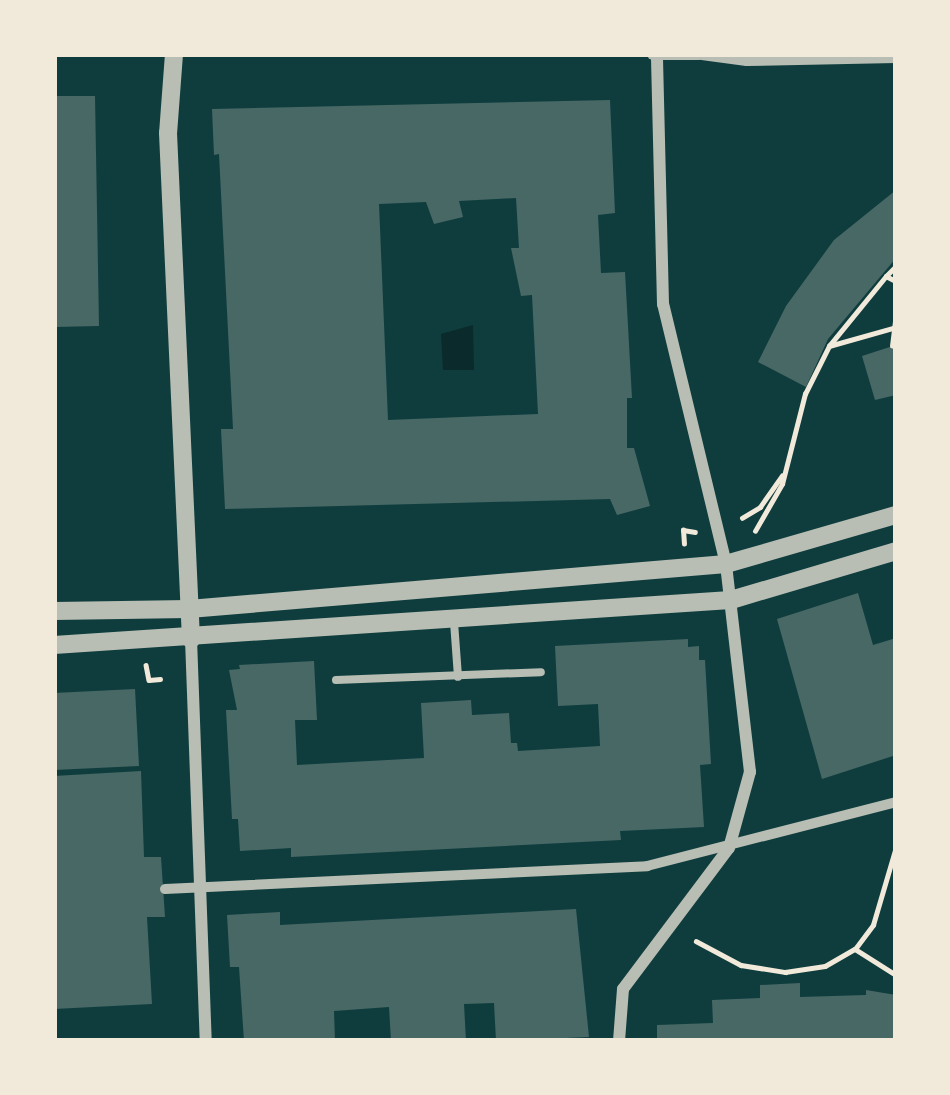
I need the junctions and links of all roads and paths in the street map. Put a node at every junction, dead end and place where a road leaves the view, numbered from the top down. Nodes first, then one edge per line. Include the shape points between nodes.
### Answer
1 (174, 54) edge
2 (655, 54) edge
3 (700, 54) edge
4 (896, 57) edge
5 (896, 266) edge
6 (886, 276) junction
7 (896, 281) edge
8 (896, 312) edge
9 (895, 327) edge
10 (829, 346) junction
11 (892, 346) dead end
12 (785, 472) junction
13 (896, 515) edge
14 (742, 518) dead end
15 (695, 532) dead end
16 (754, 534) dead end
17 (685, 549) dead end
18 (896, 551) edge
19 (726, 564) junction
20 (731, 600) junction
21 (188, 609) junction
22 (54, 611) edge
23 (454, 622) junction
24 (191, 639) junction
25 (54, 645) edge
26 (146, 665) dead end
27 (541, 672) dead end
28 (458, 677) junction
29 (160, 679) dead end
30 (336, 680) dead end
31 (896, 802) edge
32 (896, 847) edge
33 (729, 848) junction
34 (203, 887) junction
35 (166, 889) dead end
36 (696, 941) dead end
37 (855, 949) junction
38 (896, 975) edge
39 (206, 1041) edge
40 (619, 1041) edge

1 - 21 street via 168,134
2 - 3 street
2 - 19 street via 663,304
3 - 4 street
5 - 6 path
6 - 7 path
6 - 10 path
8 - 9 path
9 - 10 path
9 - 11 path
10 - 12 path via 805,394
12 - 14 path via 760,508
12 - 16 path
13 - 19 street
15 - 17 path via 683,530
18 - 20 street
19 - 20 street
19 - 21 street
20 - 23 street
20 - 33 street via 750,772
21 - 22 street
21 - 24 street
23 - 24 street
23 - 28 lane
24 - 25 street
24 - 34 street
26 - 29 path via 149,680
27 - 28 lane
28 - 30 lane
31 - 33 street
32 - 37 path via 873,926
33 - 34 street via 647,866
33 - 40 street via 623,989
34 - 35 street
34 - 39 street
36 - 37 path via 741,965 785,972 825,966
37 - 38 path

